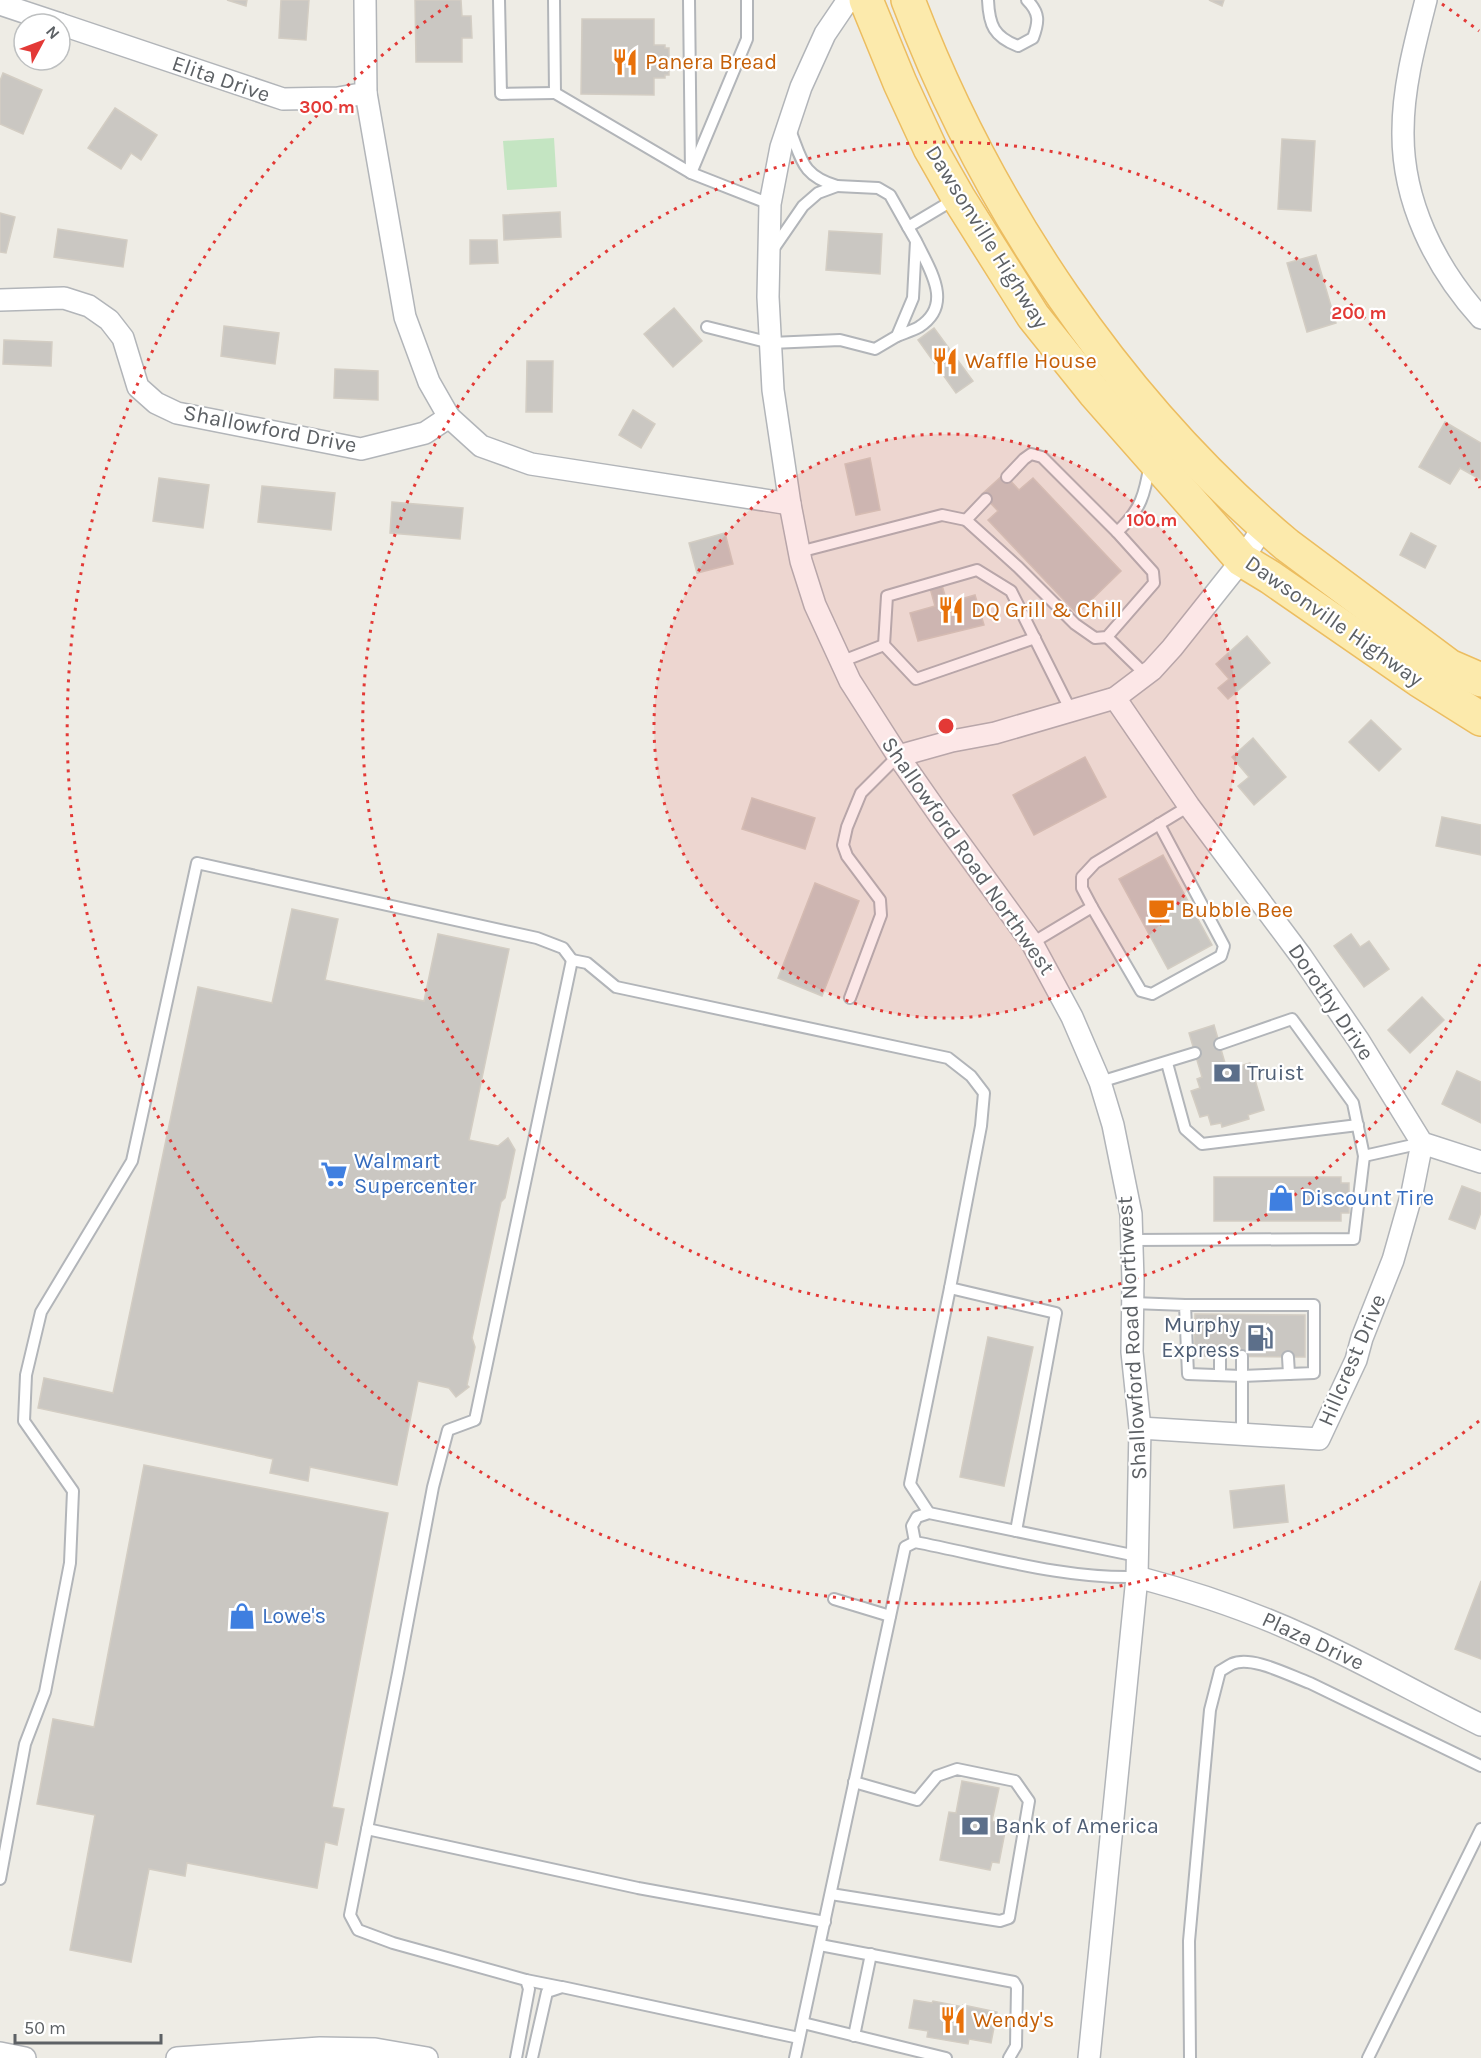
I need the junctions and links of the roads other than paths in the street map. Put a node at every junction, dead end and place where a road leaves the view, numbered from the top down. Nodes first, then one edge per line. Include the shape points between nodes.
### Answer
1 (365, 0) edge
2 (499, 0) edge
3 (554, 0) edge
4 (689, 0) edge
5 (747, 0) edge
6 (848, 0) edge
7 (866, 0) edge
8 (908, 0) edge
9 (988, 0) edge
10 (1028, 0) edge
11 (1426, 0) edge
12 (0, 4) edge
13 (24, 12) edge
14 (72, 28) edge
15 (366, 93) junction
16 (555, 93) junction
17 (788, 125) junction
18 (691, 173) junction
19 (837, 186) junction
20 (958, 197) junction
21 (770, 204) junction
22 (908, 227) junction
23 (916, 241) junction
24 (769, 256) junction
25 (0, 300) edge
26 (1481, 318) edge
27 (707, 327) dead end
28 (897, 336) junction
29 (771, 343) junction
30 (449, 417) junction
31 (1151, 457) junction
32 (1007, 477) dead end
33 (986, 499) dead end
34 (790, 504) junction
35 (966, 520) junction
36 (1264, 526) junction
37 (1117, 532) junction
38 (799, 552) junction
39 (1242, 560) junction
40 (1107, 637) junction
41 (1035, 638) junction
42 (884, 645) junction
43 (840, 662) junction
44 (1145, 674) junction
45 (1481, 680) edge
46 (1115, 698) junction
47 (1071, 711) junction
48 (1481, 719) edge
49 (898, 756) junction
50 (1189, 806) junction
51 (1159, 824) junction
52 (1092, 908) junction
53 (1032, 943) junction
54 (572, 960) junction
55 (850, 998) dead end
56 (1220, 1044) dead end
57 (1195, 1053) dead end
58 (1167, 1063) junction
59 (1100, 1083) junction
60 (1358, 1125) junction
61 (1422, 1143) junction
62 (1364, 1156) junction
63 (1481, 1162) edge
64 (1132, 1240) junction
65 (950, 1288) junction
66 (1133, 1303) junction
67 (1185, 1305) junction
68 (1220, 1356) dead end
69 (1242, 1356) dead end
70 (1288, 1357) dead end
71 (1288, 1374) junction
72 (1220, 1375) junction
73 (1242, 1376) junction
74 (1140, 1428) junction
75 (1242, 1434) junction
76 (929, 1513) junction
77 (1016, 1531) junction
78 (915, 1542) junction
79 (1137, 1556) junction
80 (1137, 1577) junction
81 (834, 1599) dead end
82 (890, 1616) junction
83 (1481, 1725) edge
84 (1481, 1766) edge
85 (854, 1782) junction
86 (367, 1828) junction
87 (1481, 1829) edge
88 (0, 1879) edge
89 (831, 1894) junction
90 (825, 1922) junction
91 (820, 1945) junction
92 (871, 1954) junction
93 (526, 1980) junction
94 (562, 1987) junction
95 (803, 2023) junction
96 (854, 2036) junction
97 (800, 2038) junction
98 (0, 2053) edge
99 (279, 2055) edge
100 (26, 2058) edge
101 (177, 2058) edge
102 (427, 2058) edge
103 (516, 2058) edge
104 (532, 2058) edge
105 (795, 2058) edge
106 (946, 2058) edge
107 (1009, 2058) edge
108 (1089, 2058) edge
109 (1190, 2058) edge
110 (1368, 2058) edge

1 - 15 street
2 - 16 lane via 501,94
3 - 16 lane
4 - 18 lane
5 - 18 lane via 747,39
6 - 17 street, Shallowford Road Northwest via 825,34
7 - 20 main road, Dawsonville Highway via 930,147
8 - 36 main road, Dawsonville Highway via 928,54 972,145 1013,219 1058,288 1117,370 1202,465
9 - 10 lane via 995,31 1003,40 1018,46 1034,38 1039,23 1035,7
11 - 26 street via 1405,98 1404,165 1421,226 1436,256
12 - 13 street, Elita Drive
14 - 15 street, Elita Drive via 283,99
15 - 30 street via 405,316 429,382
16 - 18 lane
17 - 19 lane via 806,169 820,181
17 - 21 street, Shallowford Road Northwest
18 - 21 lane
19 - 22 lane via 878,188 890,195
19 - 24 lane via 818,193 802,206
20 - 22 lane
20 - 31 main road, Dawsonville Highway via 1033,316
21 - 24 street, Shallowford Road Northwest
22 - 23 lane
23 - 28 lane via 913,298
23 - 28 lane via 933,276 937,303 934,313 919,327
24 - 29 street, Shallowford Road Northwest
25 - 30 street, Shallowford Drive via 64,298 89,306 109,320 123,338 138,387 156,403 177,413 361,449 425,433
27 - 29 lane
28 - 29 lane via 875,349 840,340
29 - 34 street, Shallowford Road Northwest via 773,390
30 - 34 street via 481,446 531,464
31 - 37 lane via 1144,496
31 - 39 main road, Dawsonville Highway
32 - 37 lane via 1031,454 1042,457
33 - 35 lane
34 - 38 street, Shallowford Road Northwest
35 - 38 lane via 942,515
35 - 40 lane via 1075,624 1095,638
36 - 39 street
36 - 45 main road, Dawsonville Highway via 1449,666
37 - 40 lane via 1153,572 1154,583
38 - 43 street, Shallowford Road Northwest via 814,605
39 - 44 street via 1172,648
39 - 48 main road, Dawsonville Highway
40 - 44 lane
41 - 42 lane via 916,678
41 - 42 lane via 1011,591 977,570 887,596
41 - 47 lane
42 - 43 lane
43 - 49 street, Shallowford Road Northwest
44 - 46 street
46 - 47 street
46 - 50 street, Dorothy Drive
47 - 49 street
49 - 53 street, Shallowford Road Northwest
49 - 55 lane via 861,793 843,845 880,900 881,915
50 - 51 lane
50 - 61 street, Dorothy Drive via 1301,956
51 - 52 lane via 1095,863 1082,877 1082,888
51 - 52 lane via 1224,946 1221,956 1152,994 1141,991
52 - 53 lane
53 - 59 street, Shallowford Road Northwest via 1072,1017
54 - 65 lane via 587,963 616,987 948,1058 971,1076 984,1093 981,1126
54 - 86 lane via 475,1420 448,1430 433,1487
54 - 88 lane via 563,948 537,938 197,863 132,1161 41,1312 27,1375 24,1420 73,1491 70,1563 45,1692 25,1744
56 - 60 lane via 1292,1019 1353,1103
57 - 58 lane
58 - 59 lane
58 - 60 lane via 1185,1129 1202,1144
59 - 64 street, Shallowford Road Northwest via 1119,1154
60 - 62 lane
61 - 62 lane
61 - 63 street
61 - 75 street, Hillcrest Drive via 1393,1260 1352,1370 1319,1439
62 - 64 lane via 1354,1239
64 - 66 street, Shallowford Road Northwest
65 - 76 lane via 910,1484
65 - 77 lane via 1056,1313
66 - 67 lane
66 - 74 street, Shallowford Road Northwest via 1132,1352
67 - 71 lane via 1243,1310 1286,1310 1314,1305 1314,1373
67 - 72 lane via 1188,1374
68 - 72 lane
69 - 73 lane
70 - 71 lane
71 - 73 lane
72 - 73 lane
73 - 75 lane
74 - 75 street, Hillcrest Drive
74 - 79 street, Shallowford Road Northwest
76 - 77 lane
76 - 78 lane via 916,1517 912,1526
77 - 79 lane
78 - 80 lane via 1106,1578
78 - 82 lane via 905,1548
79 - 80 street, Shallowford Road Northwest
80 - 83 street, Plaza Drive via 1268,1619
80 - 108 street, Shallowford Road Northwest
81 - 82 lane
82 - 85 lane
84 - 109 lane via 1310,1683 1251,1661 1234,1663 1220,1671 1210,1710 1189,1941
85 - 89 lane
85 - 89 lane via 917,1800 937,1776 957,1769 1015,1781 1029,1801 1009,1918 1000,1921
86 - 90 lane via 638,1888
86 - 93 lane via 350,1915 358,1930
87 - 110 lane
89 - 90 lane
90 - 91 lane
91 - 92 lane
91 - 95 lane
92 - 96 lane
92 - 107 lane via 1014,1982 1016,2046
93 - 94 lane
93 - 103 lane via 529,1989
94 - 97 lane
94 - 104 lane via 547,1992
95 - 96 lane
95 - 97 lane
96 - 106 lane
97 - 105 lane
98 - 100 street
99 - 101 street
99 - 102 street via 301,2048 375,2049

